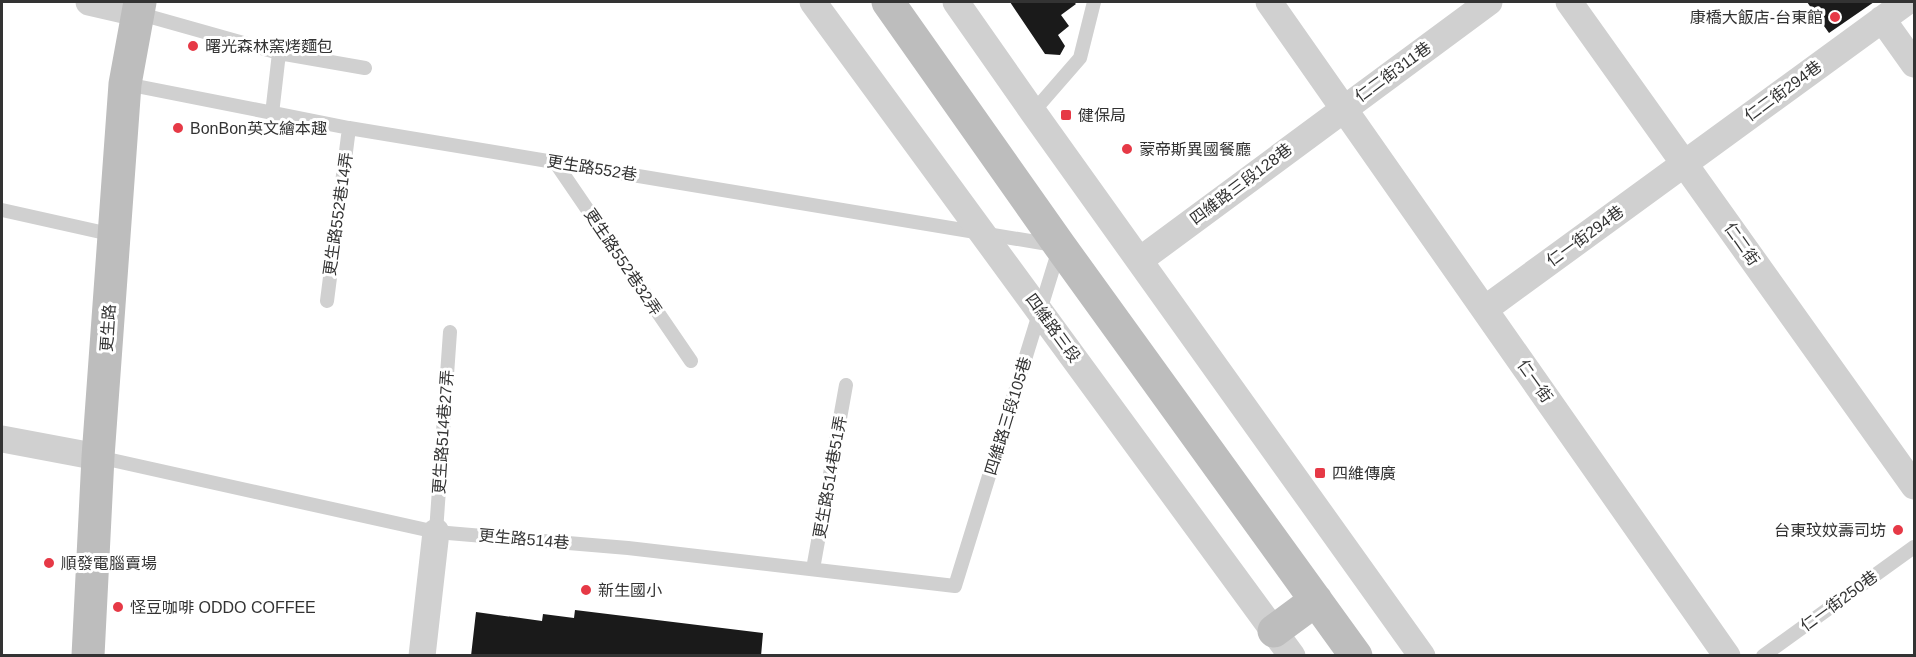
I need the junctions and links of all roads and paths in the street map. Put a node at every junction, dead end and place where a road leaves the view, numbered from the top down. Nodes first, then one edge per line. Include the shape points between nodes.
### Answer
1 (89, 2) edge
2 (813, 2) edge
3 (888, 2) edge
4 (957, 2) edge
5 (1094, 2) edge
6 (1269, 2) edge
7 (1489, 2) edge
8 (1569, 2) edge
9 (1906, 2) edge
10 (139, 7) edge
11 (1882, 19) junction
12 (279, 53) junction
13 (1914, 64) edge
14 (365, 68) dead end
15 (125, 84) junction
16 (1343, 108) junction
17 (1032, 112) junction
18 (272, 114) junction
19 (350, 128) junction
20 (555, 162) junction
21 (1685, 164) junction
22 (2, 210) edge
23 (983, 233) junction
24 (114, 235) junction
25 (1060, 246) junction
26 (1140, 260) junction
27 (327, 301) dead end
28 (1485, 309) junction
29 (1040, 311) junction
30 (450, 332) dead end
31 (690, 362) dead end
32 (846, 386) dead end
33 (2, 440) edge
34 (98, 457) junction
35 (1914, 486) edge
36 (436, 532) junction
37 (1914, 547) edge
38 (813, 569) junction
39 (956, 586) joint
40 (1316, 600) junction
41 (1283, 643) edge
42 (88, 656) edge
43 (422, 656) edge
44 (1356, 656) edge
45 (1422, 656) edge
46 (1727, 656) edge
47 (1763, 656) edge

1 - 10 street
2 - 23 street, 四維路三段
3 - 25 street
4 - 17 street
5 - 17 lane via 1080,58
6 - 16 street, 仁二街311巷
7 - 16 street, 仁二街311巷
8 - 21 street, 仁二街
9 - 11 street, 仁二街294巷
10 - 12 lane
10 - 15 street, 更生路
11 - 13 street
11 - 21 street, 仁二街294巷
12 - 14 lane
12 - 18 lane
15 - 18 lane, 更生路552巷
15 - 24 street, 更生路
16 - 26 street, 四維路三段128巷
16 - 28 street, 仁一街
17 - 26 street
18 - 19 lane, 更生路552巷
19 - 20 lane, 更生路552巷
19 - 27 lane, 更生路552巷14弄
20 - 23 lane, 更生路552巷
20 - 31 lane, 更生路552巷32弄
21 - 28 street, 仁一街294巷
21 - 35 street, 仁二街
22 - 24 lane
23 - 25 lane, 更生路552巷
23 - 29 street, 四維路三段
24 - 34 street, 更生路
25 - 29 lane, 四維路三段105巷
25 - 40 street
26 - 45 street
28 - 46 street, 仁一街
29 - 39 lane, 四維路三段105巷
29 - 41 street, 四維路三段
30 - 36 lane, 更生路514巷27弄
32 - 38 lane, 更生路514巷51弄
33 - 34 street
34 - 36 lane, 更生路514巷
34 - 42 street, 更生路
36 - 38 lane, 更生路514巷
36 - 43 street
37 - 47 lane, 仁一街250巷
38 - 39 lane, 更生路514巷
40 - 41 street
40 - 44 street

